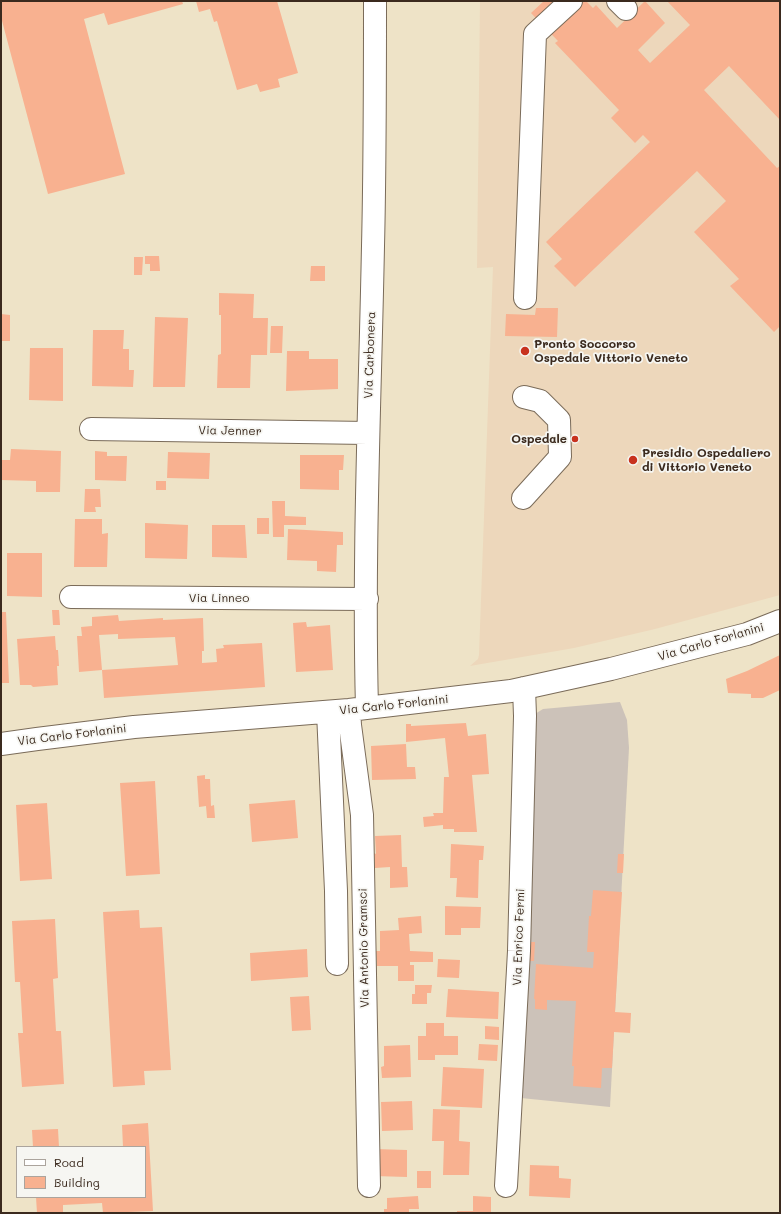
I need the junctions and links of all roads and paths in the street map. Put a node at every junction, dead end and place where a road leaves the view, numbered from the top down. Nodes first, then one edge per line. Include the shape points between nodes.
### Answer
1 (375, 1) edge
2 (571, 1) edge
3 (526, 298) dead end
4 (524, 397) dead end
5 (91, 429) dead end
6 (368, 433) junction
7 (523, 498) dead end
8 (71, 597) dead end
9 (367, 599) junction
10 (780, 621) edge
11 (524, 688) junction
12 (358, 709) junction
13 (328, 712) junction
14 (1, 744) edge
15 (336, 964) dead end
16 (369, 1186) dead end
17 (506, 1186) dead end

1 - 6 street, Via Carbonera via 374,197
2 - 3 street via 535,34
4 - 7 street via 540,401 559,420 560,457
5 - 6 street, Via Jenner
6 - 9 street, Via Carbonera
8 - 9 street, Via Linneo
9 - 12 street, Via Carbonera
10 - 11 street, Via Carlo Forlanini via 747,634 611,669
11 - 12 street, Via Carlo Forlanini
11 - 17 street, Via Enrico Fermi via 519,951
12 - 13 street, Via Carlo Forlanini
12 - 16 street, Via Antonio Gramsci via 350,725 362,815
13 - 14 street, Via Carlo Forlanini via 134,727
13 - 15 street via 336,891

